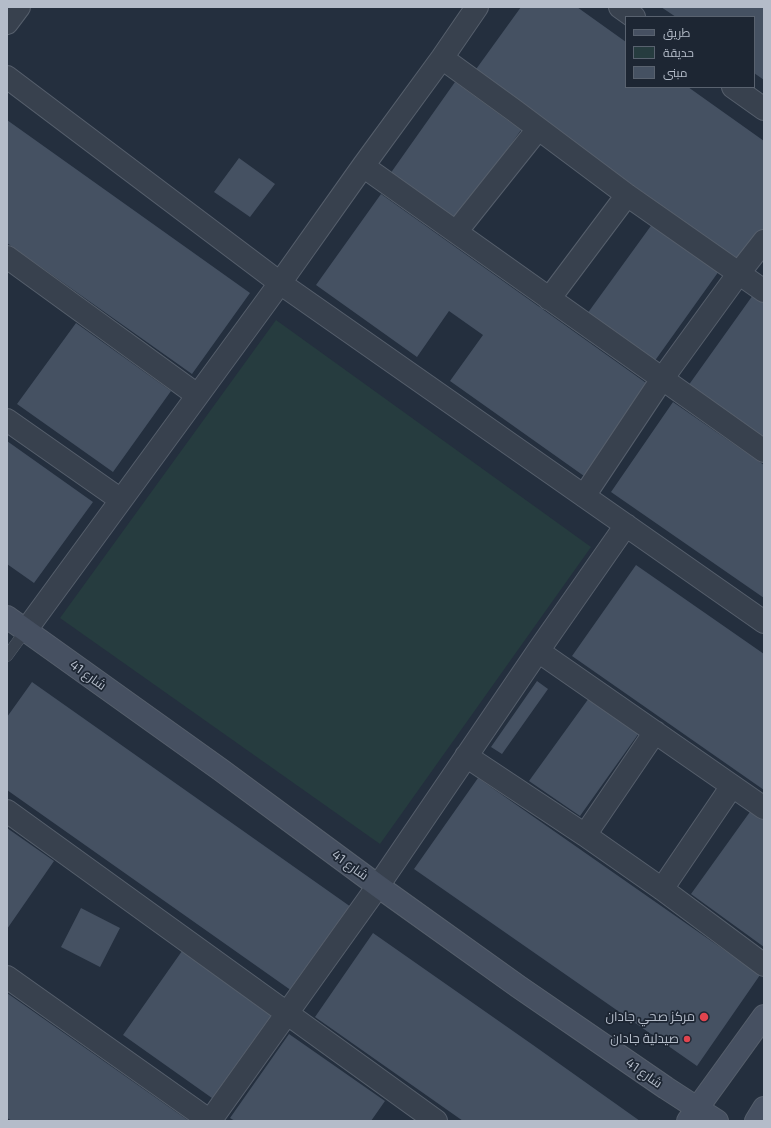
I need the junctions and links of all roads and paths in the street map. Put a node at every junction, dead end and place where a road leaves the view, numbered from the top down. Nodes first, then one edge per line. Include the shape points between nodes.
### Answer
1 (19, 7) edge
2 (477, 7) edge
3 (620, 7) edge
4 (633, 16) edge
5 (7, 23) edge
6 (442, 58) junction
7 (7, 77) edge
8 (734, 88) edge
9 (764, 109) edge
10 (538, 129) junction
11 (363, 166) junction
12 (627, 195) junction
13 (456, 232) junction
14 (764, 242) edge
15 (7, 257) edge
16 (739, 273) junction
17 (280, 283) junction
18 (764, 291) edge
19 (549, 299) junction
20 (662, 379) junction
21 (197, 395) junction
22 (7, 420) edge
23 (764, 451) edge
24 (584, 496) junction
25 (121, 500) junction
26 (626, 525) junction
27 (7, 617) edge
28 (764, 622) edge
29 (26, 630) junction
30 (538, 651) junction
31 (7, 656) edge
32 (655, 732) junction
33 (466, 756) junction
34 (732, 786) junction
35 (764, 808) edge
36 (7, 810) edge
37 (585, 835) junction
38 (378, 886) junction
39 (662, 889) junction
40 (764, 965) edge
41 (7, 977) edge
42 (287, 1014) junction
43 (764, 1016) edge
44 (764, 1108) edge
45 (692, 1114) edge
46 (210, 1121) edge
47 (436, 1121) edge
48 (717, 1121) edge
49 (756, 1121) edge

1 - 5 street
2 - 6 street
3 - 4 street
6 - 10 street
6 - 11 street
7 - 17 street
8 - 9 street
10 - 12 street
10 - 13 street
11 - 13 street
11 - 17 street
12 - 16 street
12 - 19 street
13 - 19 street
14 - 16 street
15 - 21 street
16 - 18 street
16 - 20 street
17 - 21 street
17 - 24 street
19 - 20 street
20 - 23 street
20 - 24 street
21 - 25 street
22 - 25 street
24 - 26 street
25 - 29 street
26 - 28 street
26 - 30 street
27 - 29 main road, شارع 41
29 - 31 lane
29 - 38 main road, شارع 41
30 - 32 street
30 - 33 street
32 - 34 street
32 - 37 street
33 - 37 street
33 - 38 street
34 - 35 street
34 - 39 street
36 - 42 street
37 - 39 street
38 - 42 street
38 - 45 main road, شارع 41 via 666,1088
39 - 40 street
41 - 46 street
42 - 46 street
42 - 47 street
43 - 45 main road
44 - 49 main road
45 - 48 main road, شارع 41

